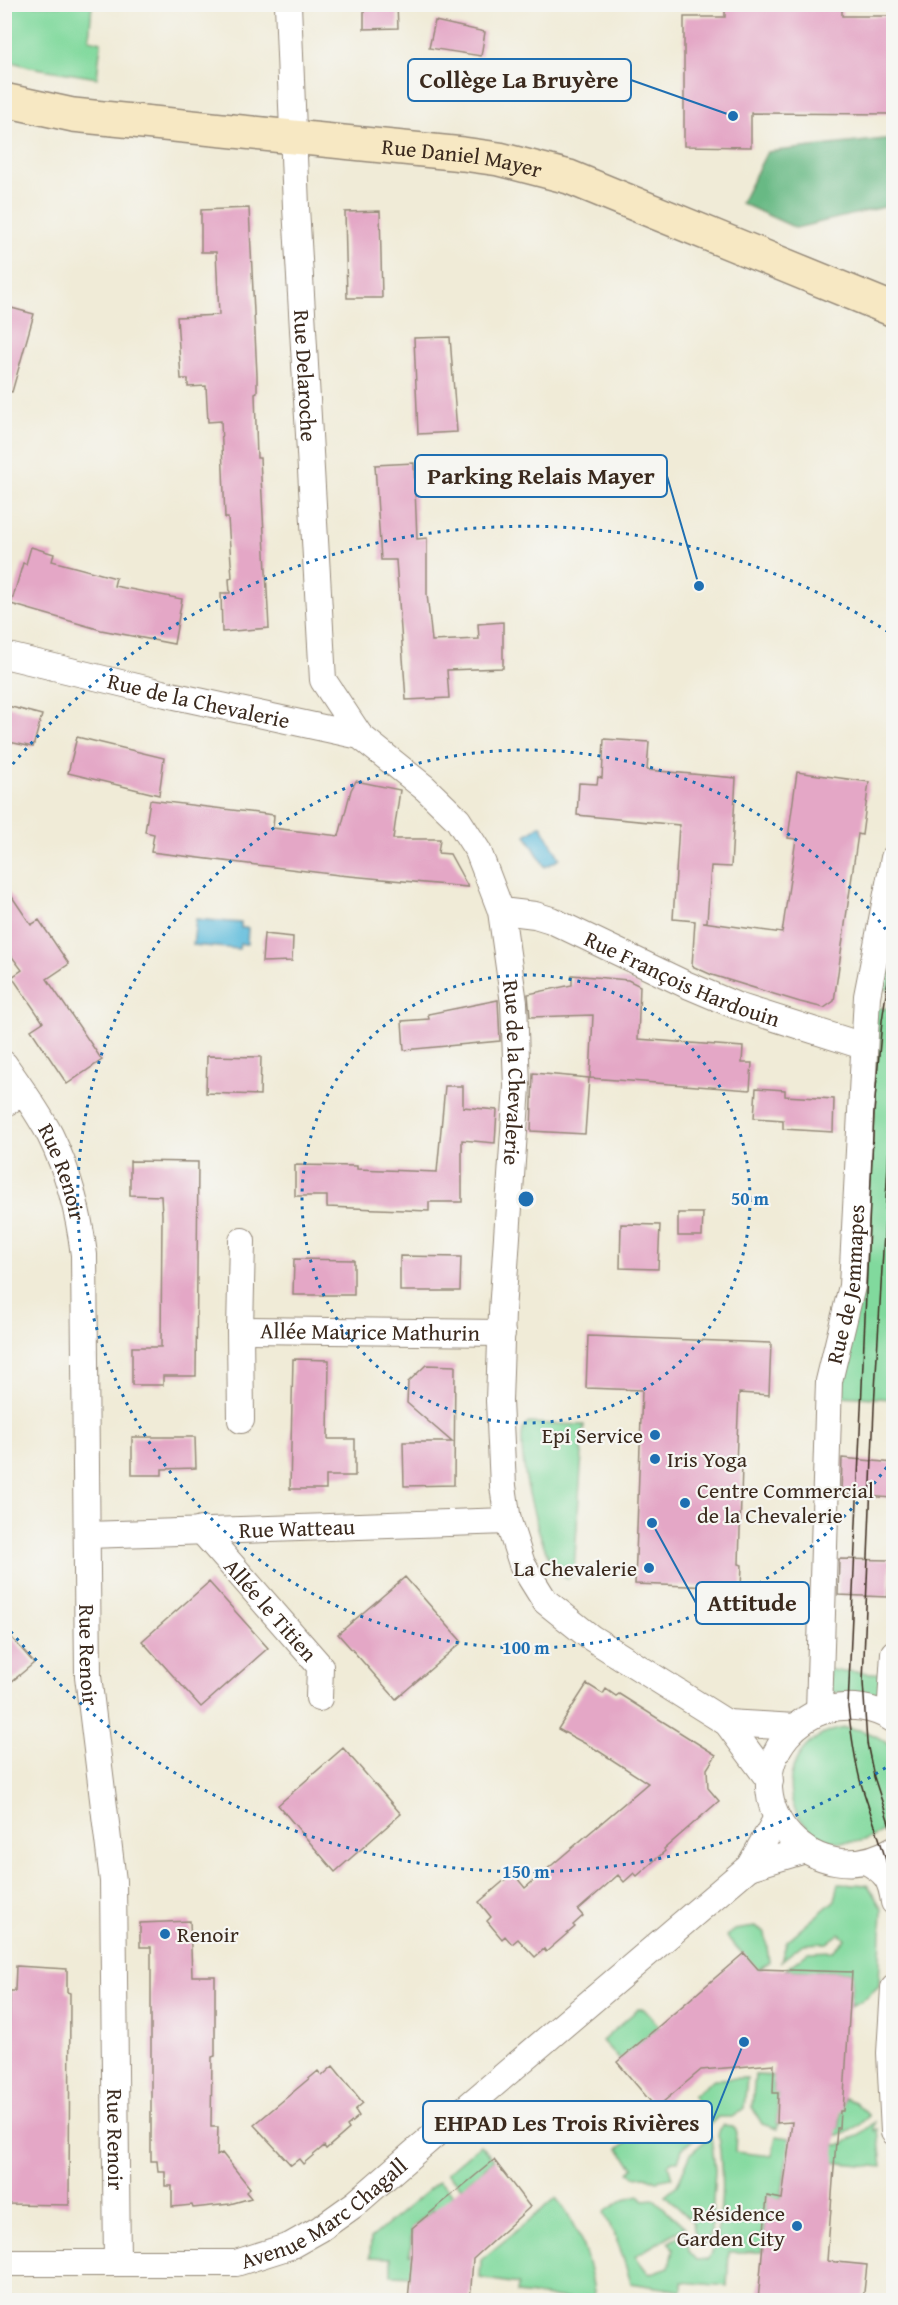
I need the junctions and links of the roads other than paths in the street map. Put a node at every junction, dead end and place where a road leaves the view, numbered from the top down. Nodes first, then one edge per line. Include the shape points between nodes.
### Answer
1 (288, 4) edge
2 (4, 100) edge
3 (293, 138) junction
4 (894, 310) edge
5 (4, 655) edge
6 (360, 736) junction
7 (894, 858) edge
8 (501, 911) junction
9 (863, 1046) junction
10 (4, 1064) edge
11 (14, 1098) edge
12 (242, 1241) dead end
13 (240, 1329) junction
14 (502, 1333) junction
15 (241, 1420) dead end
16 (508, 1521) junction
17 (201, 1530) junction
18 (87, 1535) junction
19 (894, 1653) edge
20 (319, 1698) dead end
21 (819, 1712) junction
22 (892, 1719) edge
23 (727, 1723) junction
24 (795, 1727) junction
25 (770, 1781) junction
26 (777, 1818) junction
27 (894, 1849) edge
28 (805, 1850) junction
29 (866, 1862) junction
30 (749, 1867) junction
31 (894, 1902) edge
32 (894, 1988) edge
33 (894, 2132) edge
34 (4, 2263) edge
35 (117, 2264) junction

1 - 3 street, Rue Delaroche
2 - 3 main road, Rue Daniel Mayer via 73,115
3 - 4 main road, Rue Daniel Mayer via 463,154 569,177
3 - 6 street, Rue Delaroche via 323,680
5 - 6 street, Rue de la Chevalerie
6 - 8 street, Rue de la Chevalerie via 458,820 478,851
7 - 9 street, Rue de Jemmapes via 867,996
8 - 9 street, Rue François Hardouin via 551,920 737,1006
8 - 14 street, Rue de la Chevalerie via 514,1003 517,1086
9 - 21 street, Rue de Jemmapes via 852,1286 830,1381
10 - 11 street, Rue Renoir
11 - 18 street, Rue Renoir via 49,1134 79,1217 84,1255
12 - 13 street, Allée Maurice Mathurin
13 - 14 street, Allée Maurice Mathurin
13 - 15 street, Allée Maurice Mathurin
14 - 16 street, Rue de la Chevalerie via 499,1401
16 - 17 street, Rue Watteau
16 - 23 street, Rue de la Chevalerie via 522,1564 545,1601 590,1637
17 - 18 street, Rue Watteau
17 - 20 street, Allée le Titien via 320,1666
18 - 35 street, Rue Renoir via 88,1676 114,1881
19 - 22 street
21 - 22 street via 843,1706 867,1708
21 - 24 street
23 - 24 street, Rue de la Chevalerie
23 - 25 street, Rue de la Chevalerie
24 - 25 street via 782,1743
25 - 26 street
26 - 28 street
26 - 30 street, Avenue Marc Chagall
27 - 29 street
28 - 29 street via 844,1863
28 - 30 street, Avenue Marc Chagall
29 - 31 street via 879,1869 891,1883
30 - 35 street, Avenue Marc Chagall via 355,2204 320,2229 290,2246 236,2263
32 - 33 street via 890,2053
34 - 35 street, Avenue Marc Chagall

